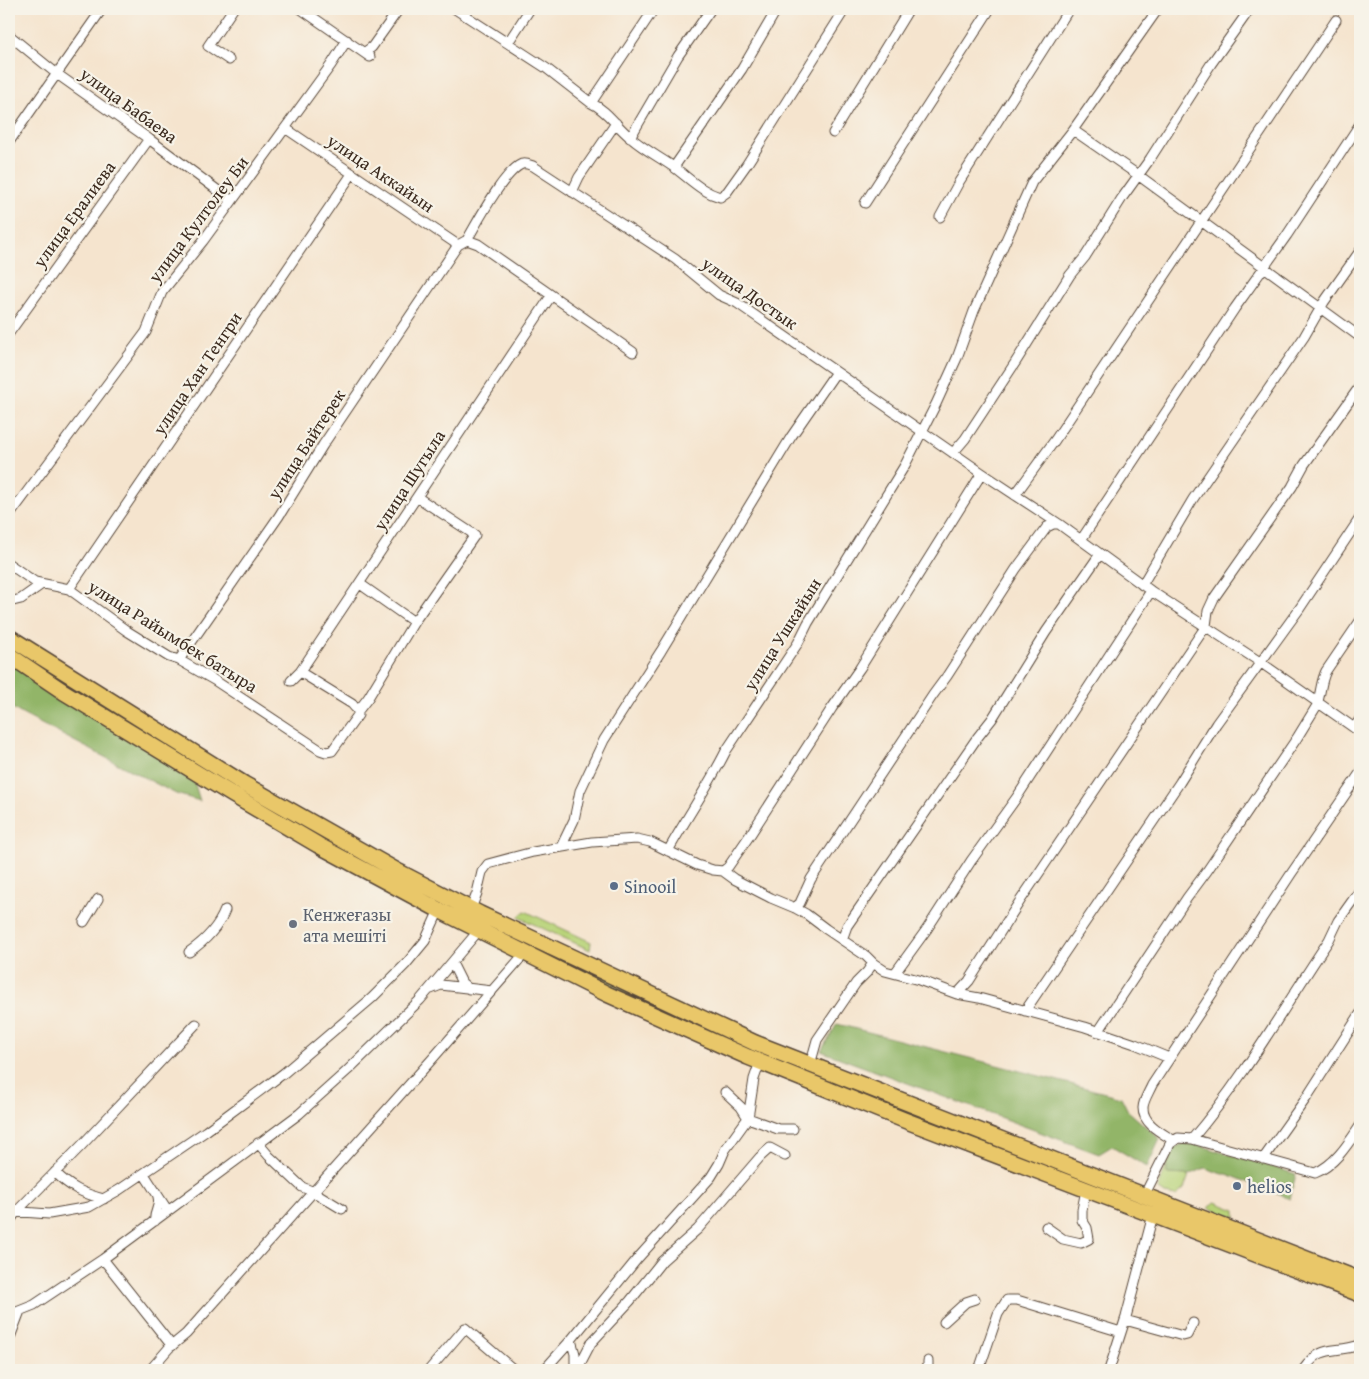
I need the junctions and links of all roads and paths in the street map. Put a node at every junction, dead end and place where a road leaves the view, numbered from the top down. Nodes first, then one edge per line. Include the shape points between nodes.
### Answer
1 (102, 9) edge
2 (233, 9) edge
3 (302, 9) edge
4 (399, 9) edge
5 (455, 9) edge
6 (530, 9) edge
7 (654, 9) edge
8 (711, 9) edge
9 (777, 9) edge
10 (845, 9) edge
11 (909, 9) edge
12 (990, 9) edge
13 (1069, 9) edge
14 (1158, 9) edge
15 (1250, 9) edge
16 (1336, 20) dead end
17 (9, 35) edge
18 (347, 40) junction
19 (504, 40) junction
20 (228, 60) dead end
21 (57, 74) junction
22 (590, 104) junction
23 (616, 123) junction
24 (1360, 124) edge
25 (285, 128) junction
26 (1073, 130) junction
27 (833, 133) dead end
28 (630, 138) junction
29 (149, 139) junction
30 (9, 142) edge
31 (674, 168) junction
32 (352, 174) junction
33 (1138, 175) junction
34 (572, 192) junction
35 (232, 201) junction
36 (866, 203) dead end
37 (940, 217) dead end
38 (1200, 221) junction
39 (467, 240) junction
40 (458, 245) junction
41 (1360, 251) edge
42 (1264, 267) junction
43 (551, 296) junction
44 (1320, 309) junction
45 (9, 333) edge
46 (1360, 337) edge
47 (633, 352) dead end
48 (836, 372) junction
49 (1360, 386) edge
50 (922, 432) junction
51 (953, 453) junction
52 (982, 474) junction
53 (1015, 495) junction
54 (417, 497) junction
55 (9, 516) edge
56 (1360, 518) edge
57 (1059, 524) junction
58 (1081, 540) junction
59 (1100, 554) junction
60 (9, 564) edge
61 (42, 584) junction
62 (360, 584) junction
63 (1142, 585) junction
64 (69, 589) junction
65 (1151, 591) junction
66 (9, 602) edge
67 (1360, 621) edge
68 (414, 622) junction
69 (1206, 626) junction
70 (9, 637) edge
71 (9, 655) edge
72 (179, 660) junction
73 (1260, 662) junction
74 (300, 672) junction
75 (291, 681) dead end
76 (1318, 702) junction
77 (358, 711) junction
78 (1360, 718) edge
79 (1357, 730) edge
80 (1360, 773) edge
81 (562, 847) junction
82 (668, 851) junction
83 (723, 871) junction
84 (1360, 890) edge
85 (98, 899) dead end
86 (795, 908) junction
87 (224, 910) dead end
88 (440, 910) junction
89 (476, 920) junction
90 (84, 922) dead end
91 (842, 940) junction
92 (189, 952) dead end
93 (525, 953) junction
94 (452, 963) junction
95 (873, 963) junction
96 (895, 973) junction
97 (469, 989) junction
98 (429, 990) junction
99 (492, 991) junction
100 (957, 994) junction
101 (1025, 1011) junction
102 (1360, 1014) edge
103 (196, 1024) dead end
104 (1098, 1032) junction
105 (1169, 1058) junction
106 (760, 1062) junction
107 (810, 1065) junction
108 (725, 1092) dead end
109 (748, 1118) junction
110 (1360, 1126) edge
111 (793, 1129) dead end
112 (1192, 1139) junction
113 (1173, 1140) junction
114 (258, 1143) junction
115 (785, 1156) dead end
116 (1263, 1159) junction
117 (55, 1172) junction
118 (144, 1174) junction
119 (1086, 1190) junction
120 (314, 1192) junction
121 (1144, 1196) junction
122 (158, 1197) junction
123 (104, 1199) junction
124 (342, 1209) dead end
125 (168, 1211) junction
126 (12, 1212) edge
127 (1153, 1215) junction
128 (154, 1221) junction
129 (9, 1222) edge
130 (1046, 1227) dead end
131 (103, 1259) junction
132 (1360, 1280) edge
133 (1360, 1294) edge
134 (975, 1299) dead end
135 (20, 1310) junction
136 (9, 1315) edge
137 (1125, 1320) junction
138 (944, 1322) dead end
139 (1193, 1323) dead end
140 (1121, 1332) junction
141 (9, 1340) edge
142 (571, 1340) junction
143 (1360, 1345) edge
144 (172, 1346) junction
145 (928, 1361) dead end
146 (150, 1370) edge
147 (429, 1370) edge
148 (514, 1370) edge
149 (544, 1370) edge
150 (576, 1370) edge
151 (924, 1370) edge
152 (979, 1370) edge
153 (1109, 1370) edge
154 (1303, 1370) edge

1 - 21 street
2 - 20 street via 208,46
3 - 18 street
4 - 18 street via 368,55
5 - 19 street
6 - 19 street via 511,38
7 - 22 street
8 - 28 street via 678,56
9 - 31 street via 752,54
10 - 31 street via 727,192 720,197 709,194
11 - 27 street
12 - 36 street
13 - 37 street
14 - 26 street, улица Ушкайын
15 - 33 street
16 - 38 street
17 - 21 street, улица Бабаева
18 - 25 street, улица Култолеу Би
19 - 22 street via 546,68
21 - 29 street, улица Бабаева
21 - 30 street
22 - 23 street via 599,107
23 - 28 street
23 - 34 street
24 - 42 street
25 - 32 street, улица Аккайын
25 - 35 street, улица Култолеу Би
26 - 33 street
26 - 50 street, улица Ушкайын via 1032,182
28 - 31 street
29 - 35 street, улица Бабаева
29 - 45 street, улица Ералиева
32 - 40 street, улица Аккайын
32 - 64 street, улица Хан Тенгри
33 - 38 street
33 - 51 street
34 - 39 street, улица Достык via 534,166 521,165 500,187
34 - 48 street, улица Достык via 675,260 718,295 737,303
35 - 55 street, улица Култолеу Би via 162,292 146,332
38 - 42 street
38 - 53 street
39 - 40 street
39 - 43 street via 478,244
40 - 72 street, улица Байтерек via 279,516
41 - 44 street
42 - 44 street
42 - 58 street
43 - 47 street
43 - 54 street, улица Шугыла
44 - 46 street
44 - 63 street via 1193,500
48 - 50 street, улица Достык
48 - 81 street via 791,437 604,740 580,792 574,820
49 - 69 street via 1214,598
50 - 51 street, улица Достык
50 - 82 street, улица Ушкайын via 798,644 726,751
51 - 52 street, улица Достык
52 - 53 street, улица Достык
52 - 83 street via 860,668
53 - 57 street, улица Достык
54 - 62 street, улица Шугыла
54 - 68 street via 475,535
56 - 73 street
57 - 58 street, улица Достык
57 - 86 street via 1047,527 1016,569
58 - 59 street, улица Достык
59 - 63 street, улица Достык
59 - 91 street via 992,719 847,926
60 - 61 street, улица Райымбек батыра via 25,577
61 - 64 street, улица Райымбек батыра
61 - 66 street via 21,599
62 - 68 street
62 - 74 street, улица Шугыла
63 - 65 street, улица Достык
64 - 72 street, улица Райымбек батыра via 127,631 168,657
65 - 69 street, улица Достык
65 - 96 street via 1017,797
67 - 76 street via 1326,672
68 - 77 street
69 - 73 street, улица Достык
69 - 100 street via 984,959
70 - 89 highway via 244,784 400,872
71 - 88 highway via 233,796
72 - 77 street, улица Райымбек батыра via 326,752 332,751
73 - 76 street, улица Достык
73 - 101 street
74 - 75 street, улица Шугыла
74 - 77 street
76 - 79 street, улица Достык
76 - 104 street
78 - 79 street
80 - 105 street
81 - 82 street via 637,839
81 - 89 street via 488,864 482,872 477,893
82 - 83 street via 697,865
83 - 86 street via 770,898
84 - 112 street via 1250,1062
85 - 90 street
86 - 91 street
87 - 92 street via 219,924
88 - 89 highway
88 - 118 street via 425,941 372,998 284,1073
89 - 93 highway
89 - 94 street
89 - 107 highway
91 - 95 street
93 - 99 street
93 - 106 highway via 607,994
94 - 97 street via 462,983
94 - 98 street
95 - 96 street
95 - 107 street via 817,1040
96 - 100 street
97 - 98 street via 441,985
97 - 99 street
98 - 114 street via 332,1085
99 - 120 street
100 - 101 street
101 - 104 street
102 - 116 street via 1307,1098
103 - 117 street
104 - 105 street
105 - 113 street via 1143,1107 1149,1124
106 - 109 street
106 - 119 highway
107 - 121 highway
108 - 109 street
109 - 111 street via 778,1129
109 - 142 street via 711,1177 638,1258
110 - 116 street via 1341,1153 1324,1170 1315,1174
112 - 113 street
112 - 116 street
113 - 121 street
114 - 120 street via 302,1187
114 - 125 street
115 - 150 street via 770,1148 760,1157 698,1229 662,1261 592,1344
117 - 123 street via 70,1186
117 - 126 street
118 - 122 street
118 - 123 street
119 - 127 highway
119 - 130 street via 1082,1220 1089,1238 1081,1244 1063,1239
120 - 124 street
120 - 144 street
121 - 132 highway
122 - 125 street
122 - 128 street via 160,1202
123 - 126 street via 89,1207 62,1213
125 - 128 street
126 - 129 street
127 - 133 highway
127 - 137 street
128 - 131 street
131 - 135 street via 34,1305
131 - 144 street
134 - 138 street via 966,1302
135 - 136 street
135 - 141 street
137 - 139 street via 1183,1336 1190,1332
137 - 140 street
140 - 152 street via 1017,1300 1007,1300 998,1314
140 - 153 street
142 - 149 street
142 - 150 street
143 - 154 street via 1321,1352
144 - 146 street
145 - 151 street
147 - 148 street via 465,1328

